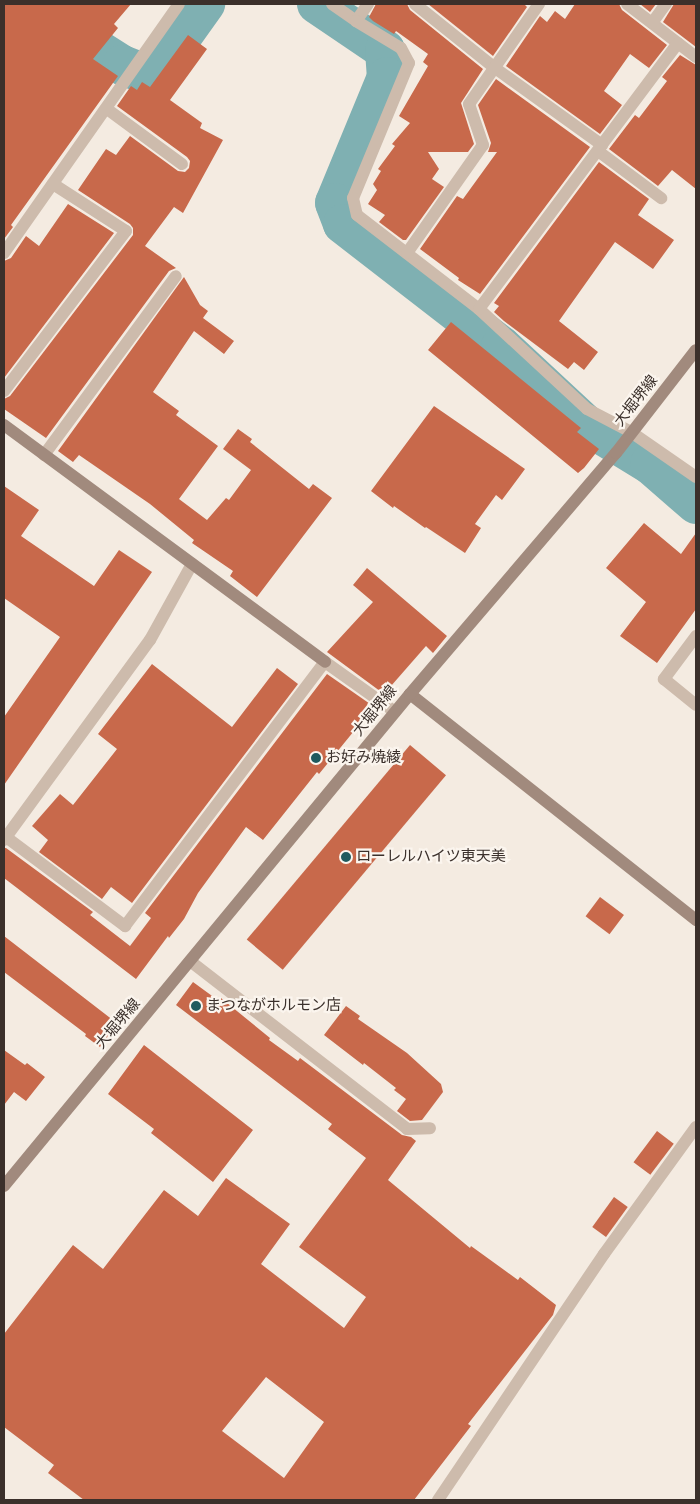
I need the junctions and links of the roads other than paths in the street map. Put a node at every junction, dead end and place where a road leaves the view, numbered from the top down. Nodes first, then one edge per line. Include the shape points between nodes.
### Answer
1 (178, 4) edge
2 (332, 4) edge
3 (368, 4) edge
4 (415, 4) edge
5 (539, 4) edge
6 (627, 4) edge
7 (666, 4) edge
8 (356, 21) junction
9 (652, 23) junction
10 (678, 43) junction
11 (696, 57) edge
12 (495, 68) junction
13 (107, 109) junction
14 (600, 148) junction
15 (182, 164) dead end
16 (53, 184) junction
17 (661, 198) dead end
18 (4, 253) edge
19 (407, 253) junction
20 (176, 276) dead end
21 (479, 309) junction
22 (696, 350) edge
23 (4, 392) edge
24 (4, 425) edge
25 (629, 436) junction
26 (44, 455) junction
27 (696, 477) edge
28 (192, 564) junction
29 (696, 636) edge
30 (325, 662) junction
31 (410, 694) junction
32 (696, 705) edge
33 (395, 712) junction
34 (5, 839) edge
35 (696, 920) edge
36 (190, 961) junction
37 (696, 1127) edge
38 (430, 1128) dead end
39 (4, 1186) edge
40 (438, 1500) edge

1 - 13 street
2 - 8 street
3 - 8 street
4 - 12 street
5 - 12 street
6 - 9 street
7 - 9 street
8 - 19 street via 401,48 408,63 352,198 357,215
9 - 10 street
10 - 11 street
10 - 14 street
12 - 14 street
12 - 19 street via 469,104 483,145
13 - 15 street
13 - 16 street
14 - 17 street
14 - 21 street
16 - 18 street
16 - 23 street via 126,230
19 - 21 street
20 - 26 street
21 - 25 street via 587,409
22 - 25 main road, 大堀堺線
24 - 26 main road
25 - 27 street
25 - 31 main road, 大堀堺線
26 - 28 main road
28 - 30 main road
28 - 34 street via 150,640
29 - 32 street via 664,679
30 - 33 street
30 - 34 street via 125,926
31 - 33 main road, 大堀堺線
31 - 35 main road
33 - 36 main road, 大堀堺線
36 - 38 street via 407,1129
36 - 39 main road, 大堀堺線
37 - 40 street via 604,1254

